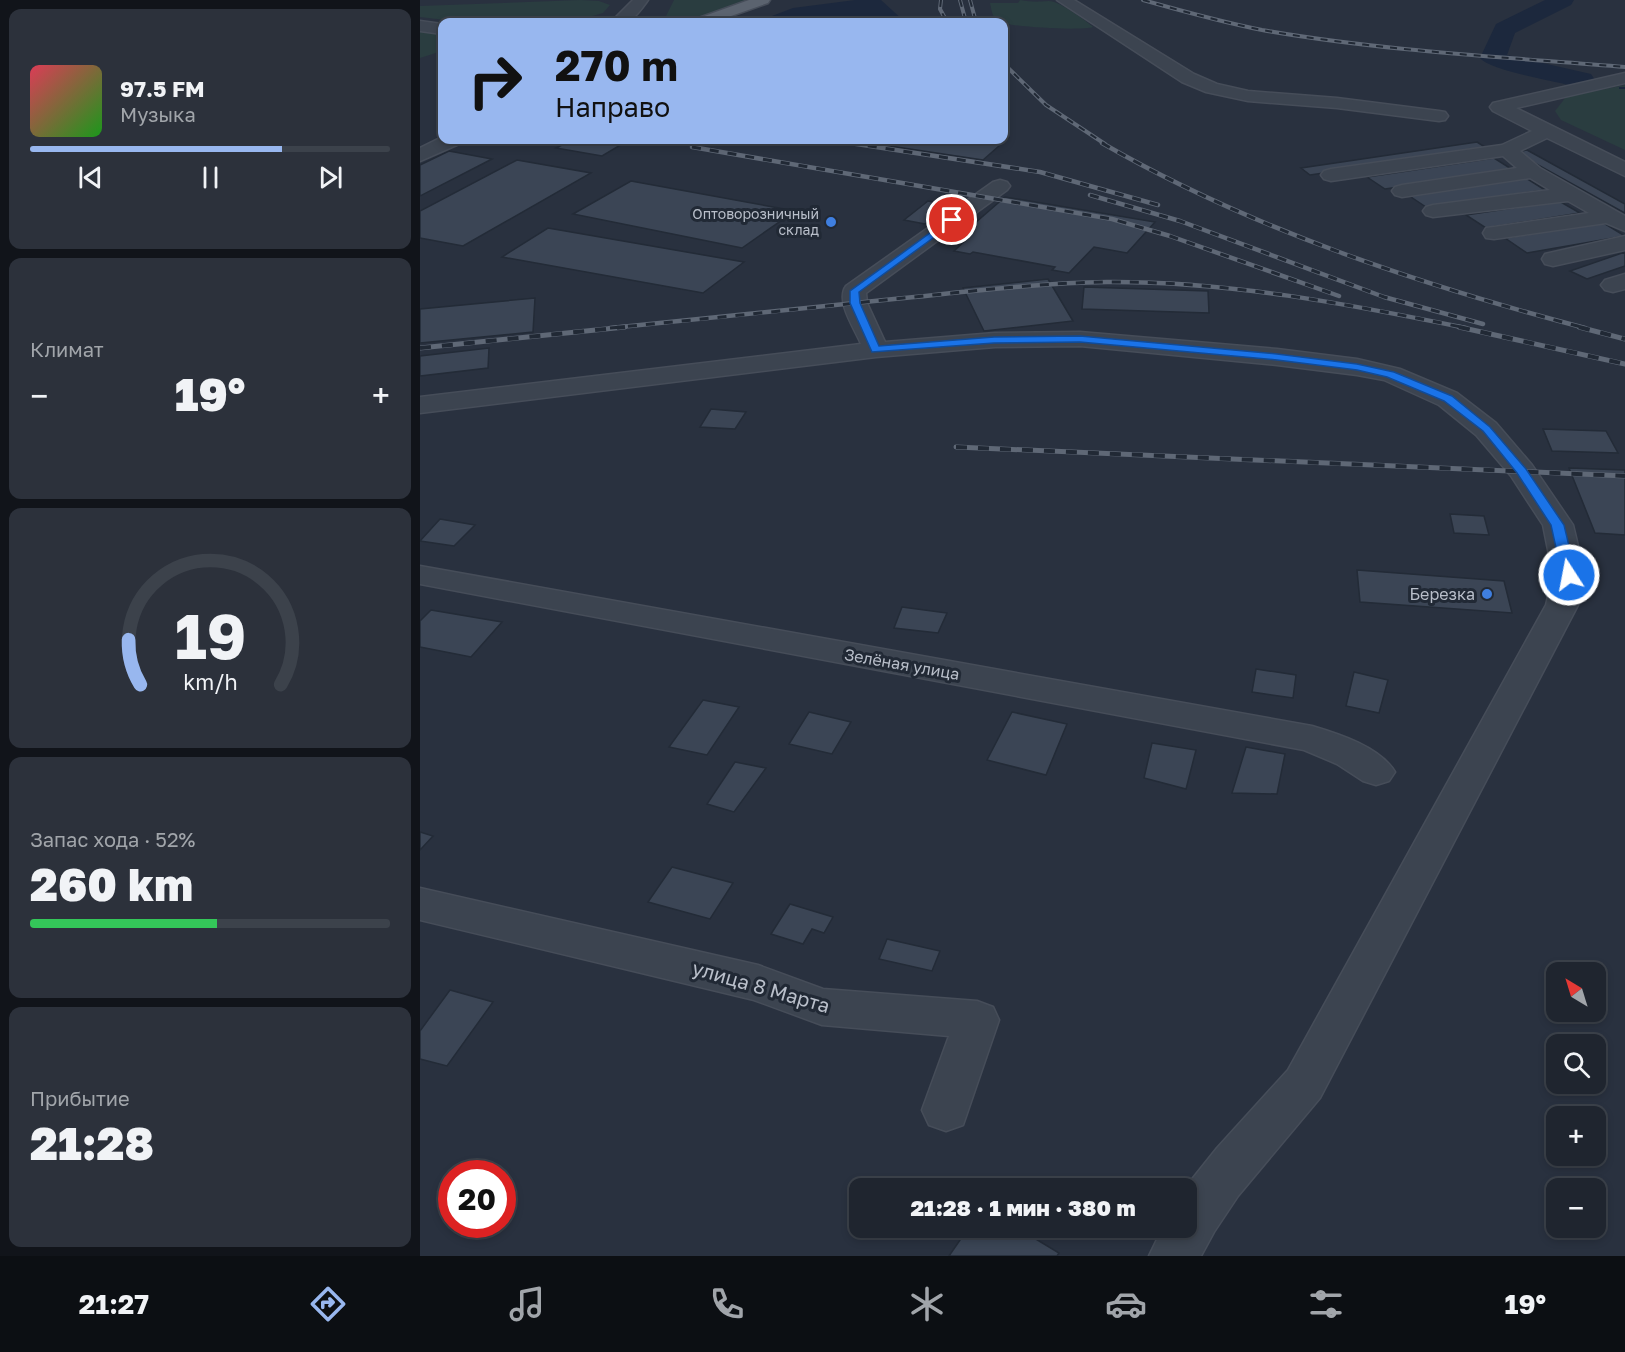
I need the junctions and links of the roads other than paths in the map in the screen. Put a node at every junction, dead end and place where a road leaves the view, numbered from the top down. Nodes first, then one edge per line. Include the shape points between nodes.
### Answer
1 (641, 0) edge
2 (763, 0) edge
3 (1064, 0) edge
4 (625, 18) edge
5 (712, 18) edge
6 (420, 26) edge
7 (438, 28) edge
8 (1625, 78) edge
9 (1439, 116) dead end
10 (1549, 130) junction
11 (443, 144) edge
12 (1507, 150) junction
13 (420, 155) edge
14 (1625, 170) edge
15 (1533, 172) junction
16 (1330, 175) dead end
17 (1000, 186) dead end
18 (1402, 191) dead end
19 (1571, 194) junction
20 (1433, 211) dead end
21 (1617, 220) edge
22 (1494, 233) dead end
23 (1625, 243) edge
24 (1552, 259) dead end
25 (876, 350) junction
26 (420, 405) edge
27 (420, 575) edge
28 (1376, 772) dead end
29 (420, 904) edge
30 (946, 1110) dead end
31 (1175, 1256) edge

1 - 4 street
2 - 5 main road
3 - 9 street via 1188,78 1212,88 1248,96
6 - 7 street
8 - 10 street via 1499,106
10 - 12 street
10 - 14 street
11 - 13 street
12 - 15 street
12 - 16 street
15 - 18 street
15 - 19 street
17 - 25 street via 854,291 855,303
19 - 20 street
19 - 21 street
21 - 22 street
23 - 24 street
25 - 26 street
25 - 31 street via 994,340 1080,339 1277,357 1390,374 1448,399 1486,429 1522,471 1558,525 1569,575 1562,605 1304,1083 1221,1180 1195,1215
27 - 28 street, Зелёная улица via 1312,739 1350,755
29 - 30 street, улица 8 Марта via 758,982 822,1007 977,1020

